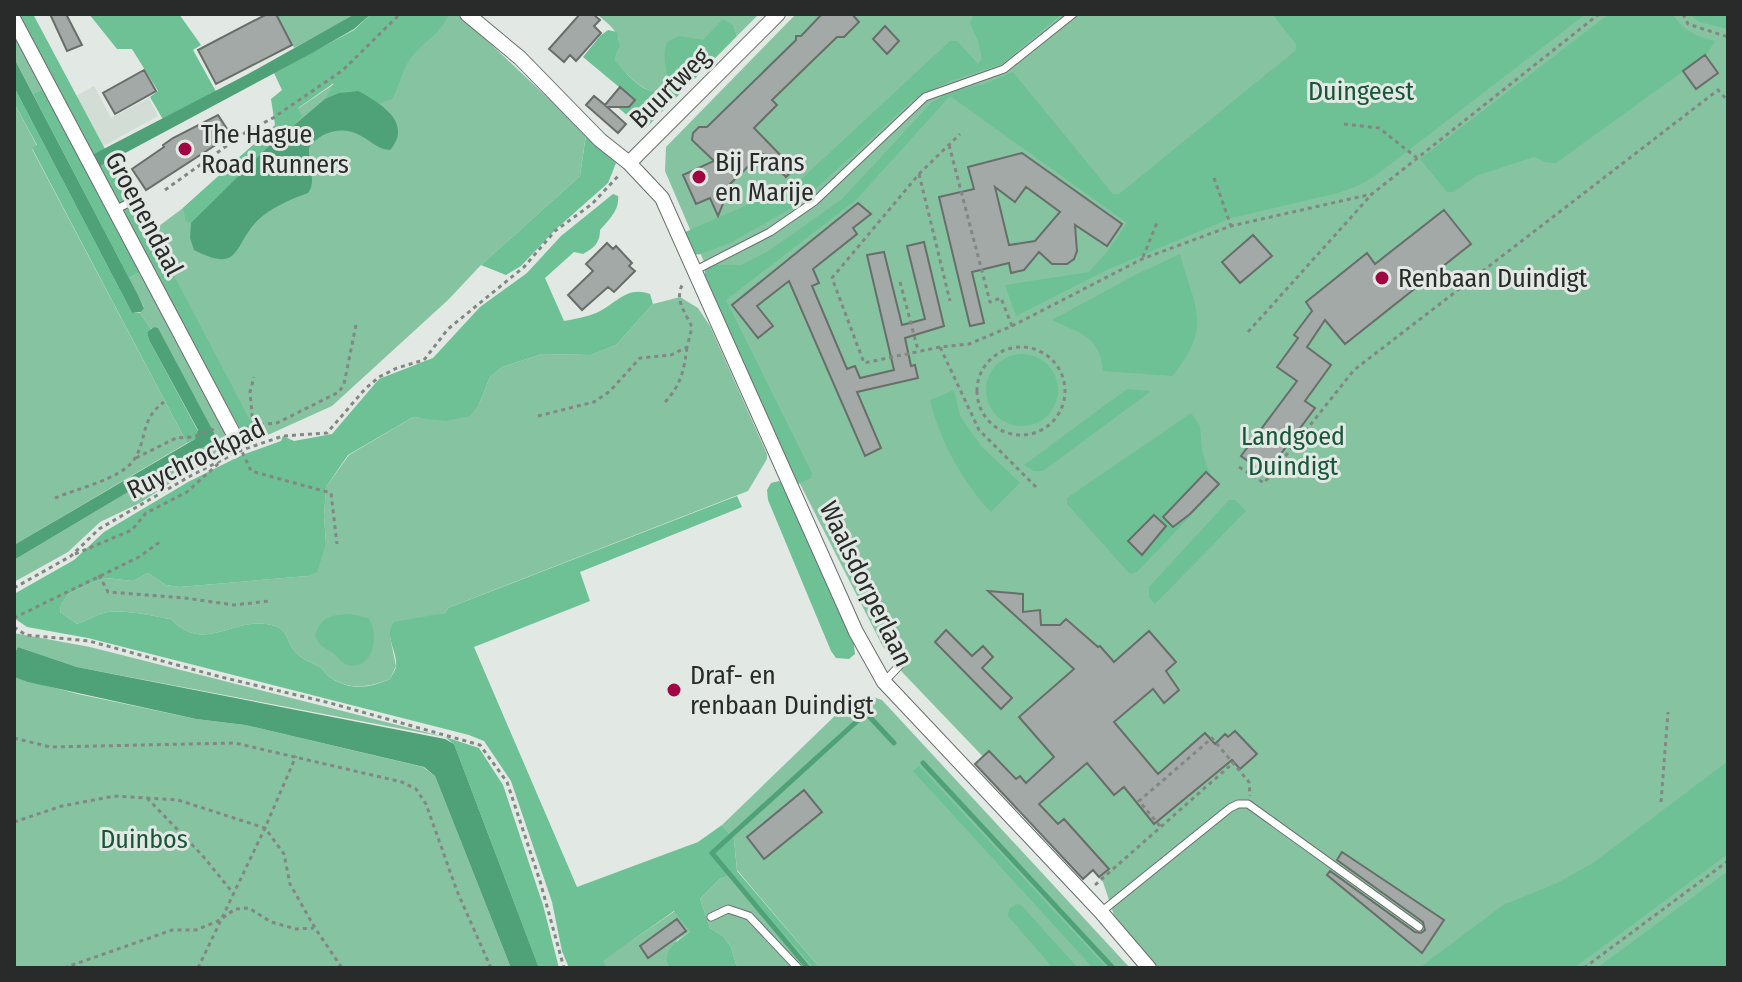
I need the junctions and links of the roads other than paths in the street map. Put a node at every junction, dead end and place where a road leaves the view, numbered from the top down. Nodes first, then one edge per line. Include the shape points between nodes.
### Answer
1 (467, 14) edge
2 (778, 14) edge
3 (1073, 14) edge
4 (14, 20) edge
5 (629, 163) junction
6 (138, 198) dead end
7 (115, 210) junction
8 (696, 272) junction
9 (237, 431) road end
10 (899, 666) dead end
11 (884, 682) junction
12 (1101, 912) junction
13 (711, 917) dead end
14 (1419, 927) dead end
15 (798, 968) edge
16 (1149, 968) edge

1 - 5 street
2 - 5 street, Buurtweg
3 - 8 lane via 1004,69 925,97 815,201
4 - 7 street, Groenendaal
5 - 8 street, Waalsdorperlaan via 662,198
6 - 7 lane
7 - 9 street, Groenendaal
8 - 11 street, Waalsdorperlaan via 856,632
10 - 11 lane
11 - 12 street, Waalsdorperlaan
12 - 14 lane via 1230,808 1248,804
12 - 16 street, Waalsdorperlaan
13 - 15 lane via 728,909 749,916

